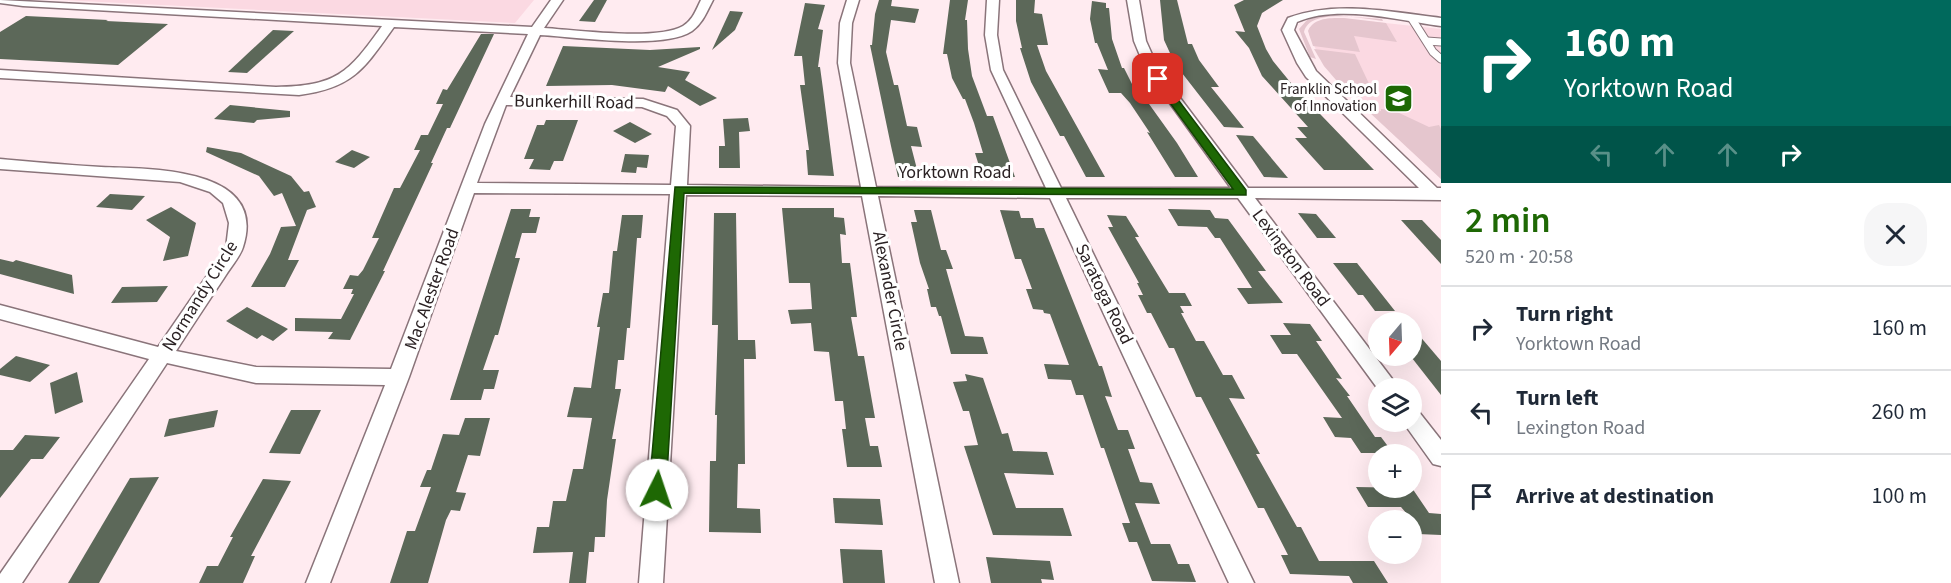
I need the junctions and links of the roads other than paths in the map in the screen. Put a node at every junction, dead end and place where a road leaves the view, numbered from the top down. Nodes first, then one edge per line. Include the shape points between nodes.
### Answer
1 (1, 0) edge
2 (556, 0) edge
3 (707, 0) edge
4 (853, 0) edge
5 (993, 0) edge
6 (1133, 0) edge
7 (1412, 19) junction
8 (1441, 22) edge
9 (390, 24) junction
10 (534, 32) junction
11 (1427, 41) junction
12 (1441, 42) edge
13 (1441, 59) edge
14 (0, 74) edge
15 (502, 101) junction
16 (0, 164) edge
17 (469, 188) junction
18 (679, 189) junction
19 (870, 191) junction
20 (1056, 193) junction
21 (1242, 193) junction
22 (1438, 195) edge
23 (0, 312) edge
24 (162, 355) junction
25 (399, 377) junction
26 (1381, 378) edge
27 (1422, 431) edge
28 (1441, 457) edge
29 (8, 583) edge
30 (318, 583) edge
31 (651, 583) edge
32 (947, 583) edge
33 (1242, 583) edge

1 - 9 street
2 - 10 street, Mac Alester Road
3 - 10 street via 694,23 670,35
4 - 19 street, Alexander Circle via 846,23 844,63
5 - 20 street, Saratoga Road via 991,49 997,70
6 - 21 street, Lexington Road via 1136,33 1149,66
7 - 8 street
7 - 11 lane
7 - 22 street via 1314,11 1292,20 1288,30 1311,74
9 - 10 street
9 - 14 street via 355,71 329,85 306,90
10 - 15 street, Mac Alester Road
11 - 12 lane
11 - 13 lane
15 - 17 street, Mac Alester Road
15 - 18 street, Bunkerhill Road via 626,102 672,113 684,133
16 - 24 street, Normandy Circle via 170,176 204,183 228,198 239,219 234,249
17 - 18 street, Yorktown Road
17 - 25 street, Mac Alester Road
18 - 19 street, Yorktown Road
18 - 31 street, Bunkerhill Road
19 - 20 street, Yorktown Road
19 - 32 street, Alexander Circle
20 - 21 street, Yorktown Road
20 - 33 street, Saratoga Road
21 - 22 street, Yorktown Road
21 - 26 street, Lexington Road
23 - 24 street
24 - 25 street via 255,375
24 - 29 street, Normandy Circle
25 - 30 street, Mac Alester Road
27 - 28 street

